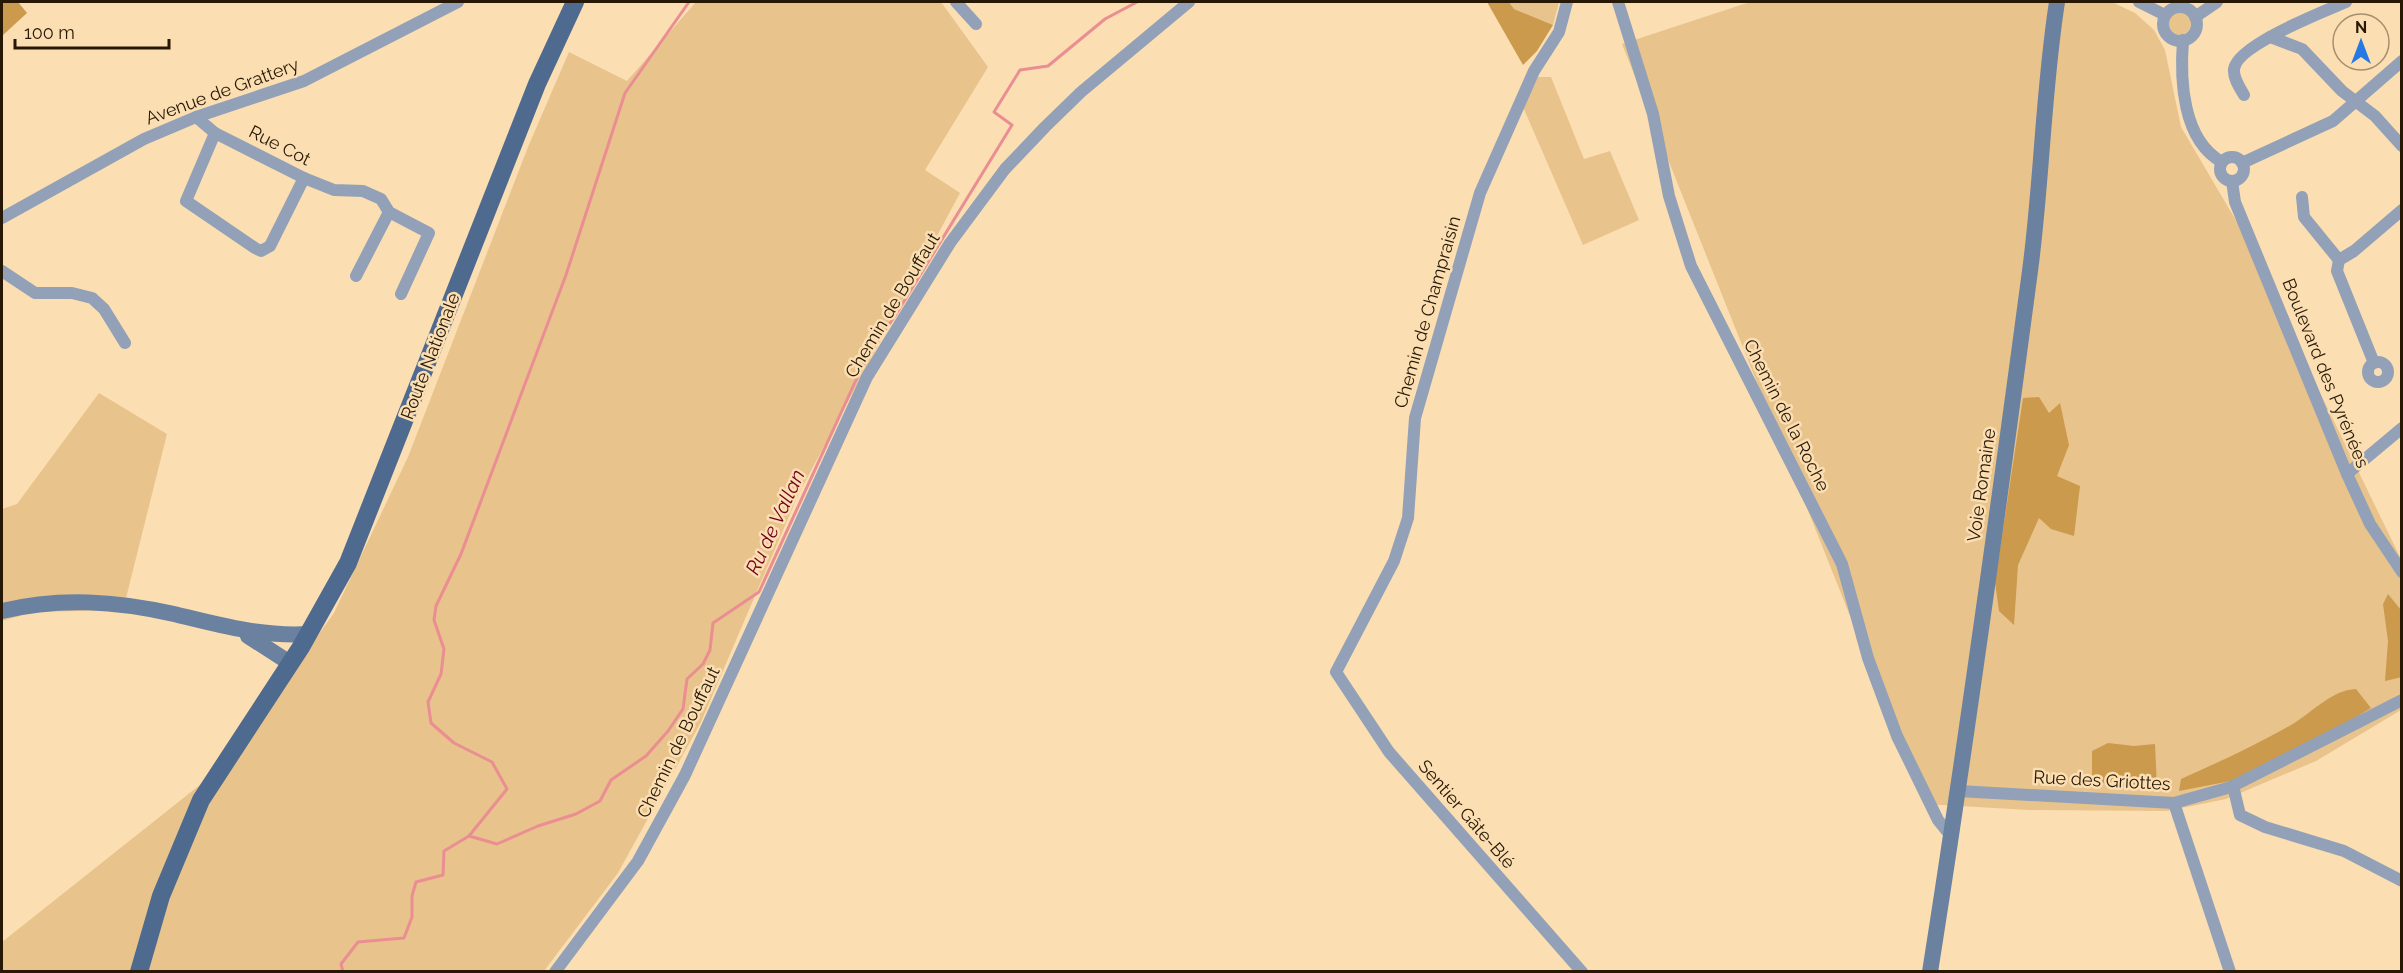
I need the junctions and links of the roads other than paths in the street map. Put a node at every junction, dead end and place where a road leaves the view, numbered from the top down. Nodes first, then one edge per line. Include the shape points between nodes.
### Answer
1 (458, 2) edge
2 (574, 2) edge
3 (956, 2) edge
4 (1189, 2) edge
5 (1567, 2) edge
6 (1618, 2) edge
7 (2057, 2) edge
8 (2139, 2) edge
9 (2217, 2) edge
10 (2346, 2) edge
11 (2165, 15) junction
12 (2195, 16) junction
13 (976, 24) dead end
14 (2270, 37) junction
15 (2183, 40) junction
16 (2402, 61) edge
17 (2244, 95) dead end
18 (2357, 102) junction
19 (196, 117) junction
20 (215, 133) junction
21 (2402, 146) edge
22 (2222, 162) junction
23 (2242, 163) junction
24 (304, 178) junction
25 (2232, 180) junction
26 (2302, 197) dead end
27 (2402, 210) edge
28 (389, 212) junction
29 (2, 218) edge
30 (2338, 260) junction
31 (2, 271) edge
32 (356, 276) dead end
33 (401, 294) dead end
34 (126, 343) dead end
35 (2374, 363) dead end
36 (2402, 428) edge
37 (2348, 474) junction
38 (2402, 572) edge
39 (2, 611) edge
40 (237, 629) junction
41 (309, 634) junction
42 (290, 663) junction
43 (1336, 672) joint
44 (2402, 700) edge
45 (2233, 786) junction
46 (1958, 791) junction
47 (2174, 802) junction
48 (1952, 832) junction
49 (2402, 881) edge
50 (139, 972) edge
51 (555, 972) edge
52 (1582, 972) edge
53 (1930, 972) edge
54 (2230, 972) edge

1 - 19 street, Avenue de Grattery via 304,81
2 - 41 main road, Route Nationale via 362,530
3 - 13 street
4 - 51 street, Chemin de Bouffaut via 1045,127 983,196 939,260 867,377 662,818 612,899
5 - 43 street, Chemin de Champraisin via 1559,32 1534,71 1479,193 1415,418 1408,518 1394,561
6 - 48 street, Chemin de la Roche via 1653,114 1690,266 1842,564 1868,658 1897,736 1938,820
7 - 46 main road, Voie Romaine via 2030,270
8 - 11 street
9 - 12 street
10 - 14 street
11 - 12 street via 2172,8 2183,7
11 - 15 street via 2163,26 2168,36
12 - 15 street via 2195,31
14 - 17 street via 2236,64 2235,75
14 - 18 street via 2302,49
15 - 22 street via 2181,73 2188,116 2195,132
16 - 18 street
18 - 21 street
18 - 23 street via 2333,121
19 - 20 street, Rue Cot
19 - 29 street, Avenue de Grattery via 144,139
20 - 24 street, Rue Cot
20 - 24 street via 186,201 255,248 261,251 270,246
22 - 23 street via 2232,157
22 - 25 street via 2221,173
23 - 25 street via 2242,174
24 - 28 street, Rue Cot via 334,190 381,198
25 - 37 street, Boulevard des Pyrénées via 2235,202
26 - 30 street via 2304,216
27 - 30 street
28 - 32 street
28 - 33 street via 429,233
30 - 35 street via 2339,282
31 - 34 street via 35,293 72,293 92,298
36 - 37 street
37 - 38 street, Boulevard des Pyrénées via 2370,524
39 - 40 main road via 66,602 109,603
40 - 41 main road via 282,636
40 - 42 main road
41 - 42 main road, Route Nationale
42 - 50 main road, Route Nationale via 201,800 161,896
43 - 52 street, Sentier Gâte-Blé via 1389,752
44 - 45 street, Rue des Griottes
45 - 47 street, Rue des Griottes
45 - 49 street via 2240,815 2265,827 2344,851
46 - 47 street, Rue des Griottes
46 - 48 main road, Voie Romaine
47 - 54 street
48 - 53 main road, Voie Romaine

